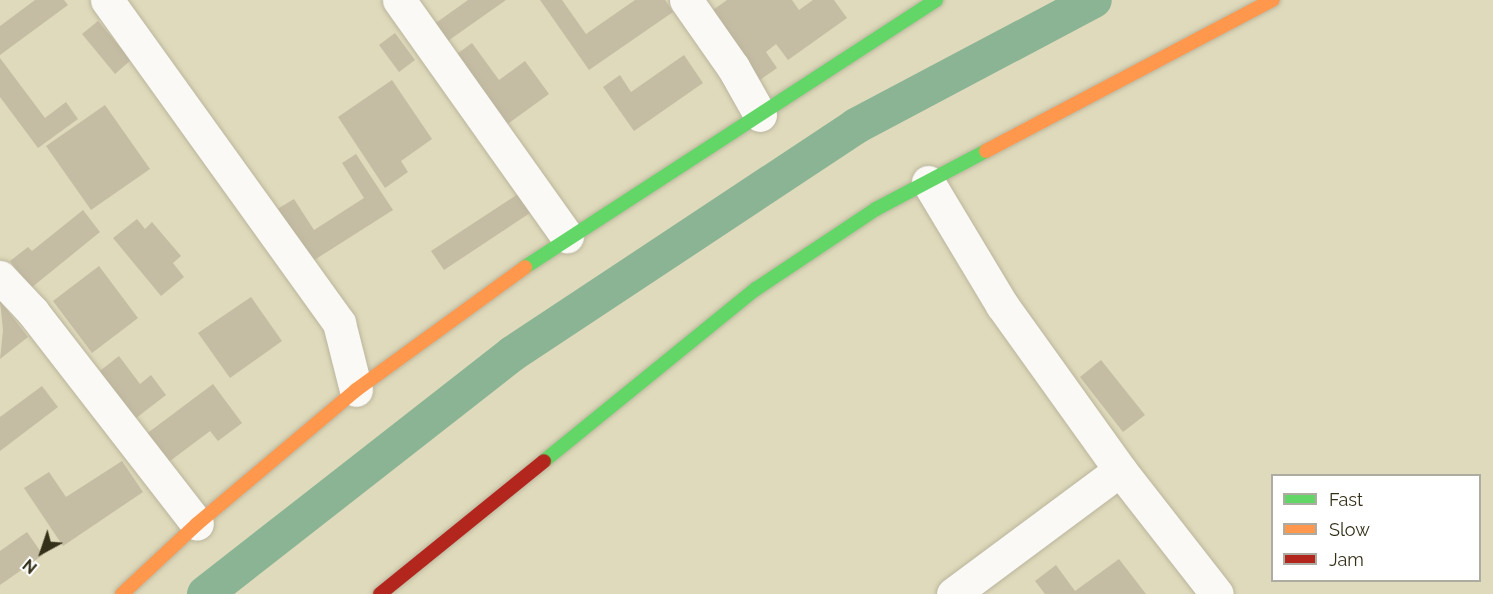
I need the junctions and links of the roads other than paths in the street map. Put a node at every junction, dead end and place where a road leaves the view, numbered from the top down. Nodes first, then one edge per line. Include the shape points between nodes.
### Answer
1 (107, 0) edge
2 (399, 0) edge
3 (686, 0) edge
4 (936, 0) edge
5 (1273, 0) edge
6 (760, 115) junction
7 (928, 182) junction
8 (567, 236) junction
9 (0, 277) edge
10 (356, 390) junction
11 (1120, 470) junction
12 (197, 524) junction
13 (122, 594) edge
14 (380, 594) edge
15 (953, 594) edge
16 (1217, 594) edge

1 - 10 street via 339,324
2 - 8 street
3 - 6 street via 733,67
4 - 6 street
5 - 7 street
6 - 8 street
7 - 11 street via 1002,305
7 - 14 street via 876,209 756,289
8 - 10 street
9 - 12 street via 32,311
10 - 12 street
11 - 15 street
11 - 16 street
12 - 13 street

